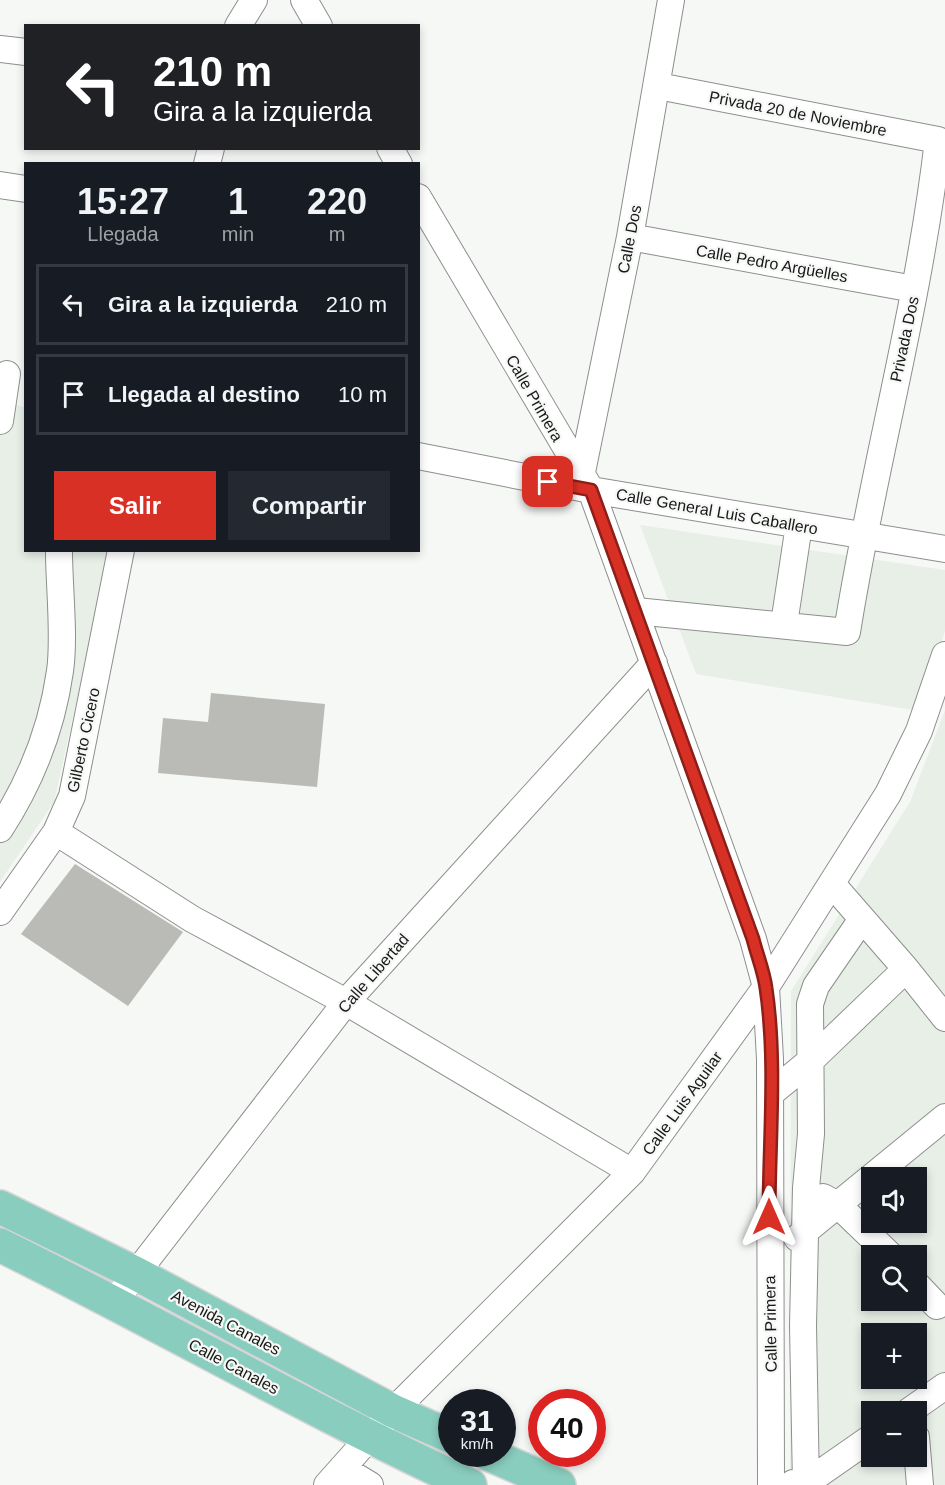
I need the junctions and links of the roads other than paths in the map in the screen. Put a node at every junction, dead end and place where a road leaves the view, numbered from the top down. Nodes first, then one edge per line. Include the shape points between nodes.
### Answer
1 (254, 0) edge
2 (304, 0) edge
3 (671, 0) edge
4 (239, 24) edge
5 (318, 24) edge
6 (0, 48) edge
7 (24, 52) edge
8 (658, 86) junction
9 (938, 141) joint
10 (0, 185) edge
11 (24, 189) edge
12 (420, 200) edge
13 (630, 237) junction
14 (914, 289) junction
15 (11, 374) edge
16 (0, 421) edge
17 (420, 456) edge
18 (586, 484) junction
19 (799, 525) junction
20 (862, 537) junction
21 (945, 549) edge
22 (59, 552) edge
23 (122, 552) edge
24 (636, 611) junction
25 (784, 624) junction
26 (945, 655) edge
27 (654, 663) junction
28 (945, 713) edge
29 (919, 731) junction
30 (0, 829) edge
31 (56, 832) junction
32 (832, 884) junction
33 (0, 912) edge
34 (862, 919) junction
35 (906, 969) junction
36 (766, 987) junction
37 (346, 1002) junction
38 (945, 1018) edge
39 (809, 1062) junction
40 (770, 1094) junction
41 (945, 1117) edge
42 (632, 1172) junction
43 (769, 1179) junction
44 (806, 1188) junction
45 (838, 1205) junction
46 (0, 1207) edge
47 (804, 1233) junction
48 (0, 1245) edge
49 (880, 1245) edge
50 (769, 1256) junction
51 (135, 1273) junction
52 (927, 1294) edge
53 (114, 1302) junction
54 (942, 1308) edge
55 (945, 1386) edge
56 (924, 1401) edge
57 (393, 1411) junction
58 (804, 1426) junction
59 (771, 1427) junction
60 (438, 1431) edge
61 (369, 1438) junction
62 (861, 1445) edge
63 (516, 1466) edge
64 (918, 1467) edge
65 (334, 1477) edge
66 (771, 1484) edge
67 (806, 1484) edge
68 (370, 1485) edge
69 (470, 1485) edge
70 (559, 1485) edge
71 (920, 1485) edge

1 - 4 street
2 - 5 street
3 - 8 street, Calle Dos
6 - 7 street
8 - 9 street, Privada 20 de Noviembre
8 - 13 street, Calle Dos
9 - 14 street, Privada Dos
10 - 11 street
12 - 18 street, Calle Primera
13 - 14 street, Calle Pedro Argüelles
13 - 18 street, Calle Dos
14 - 20 street, Privada Dos
15 - 16 street
17 - 18 street, Calle General Luis Caballero
18 - 19 street, Calle General Luis Caballero
18 - 24 street, Calle Primera
19 - 20 street, Calle General Luis Caballero
19 - 25 street
20 - 21 street, Calle General Luis Caballero
20 - 25 street, Privada Dos via 847,632
22 - 30 street via 58,679 43,742 23,794
23 - 31 street, Gilberto Cicero via 72,796
24 - 25 street
24 - 27 street, Calle Primera
26 - 29 street, Calle Luis Aguilar
27 - 36 street, Calle Primera via 753,939
27 - 37 street, Calle Libertad
28 - 29 street
29 - 32 street, Calle Luis Aguilar via 888,794
31 - 33 street, Gilberto Cicero
31 - 37 street via 192,919
32 - 34 street
32 - 36 street, Calle Luis Aguilar
34 - 35 street
34 - 39 street via 816,986 810,1004
35 - 38 street
35 - 39 street
36 - 40 street, Calle Primera
36 - 42 street, Calle Luis Aguilar
37 - 42 street
37 - 51 street, Calle Libertad
39 - 40 street
39 - 44 street via 811,1134
40 - 43 street, Calle Primera
41 - 45 street
42 - 57 street, Calle Luis Aguilar
43 - 44 street
43 - 50 street, Calle Primera
44 - 45 street
44 - 47 street
45 - 47 street
45 - 49 street
46 - 51 main road, Avenida Canales
47 - 50 street
47 - 58 street
48 - 53 main road, Calle Canales
50 - 59 street, Calle Primera
51 - 53 street, Calle Libertad
51 - 57 main road, Avenida Canales
52 - 54 street
53 - 61 main road, Calle Canales
55 - 56 street
57 - 60 main road, Avenida Canales
57 - 61 street, Calle Luis Aguilar
58 - 59 street
58 - 67 street
59 - 66 street, Calle Primera
61 - 65 street, Calle Luis Aguilar
61 - 69 main road, Calle Canales
62 - 67 street
63 - 70 main road
64 - 71 street
65 - 68 street
66 - 67 street

